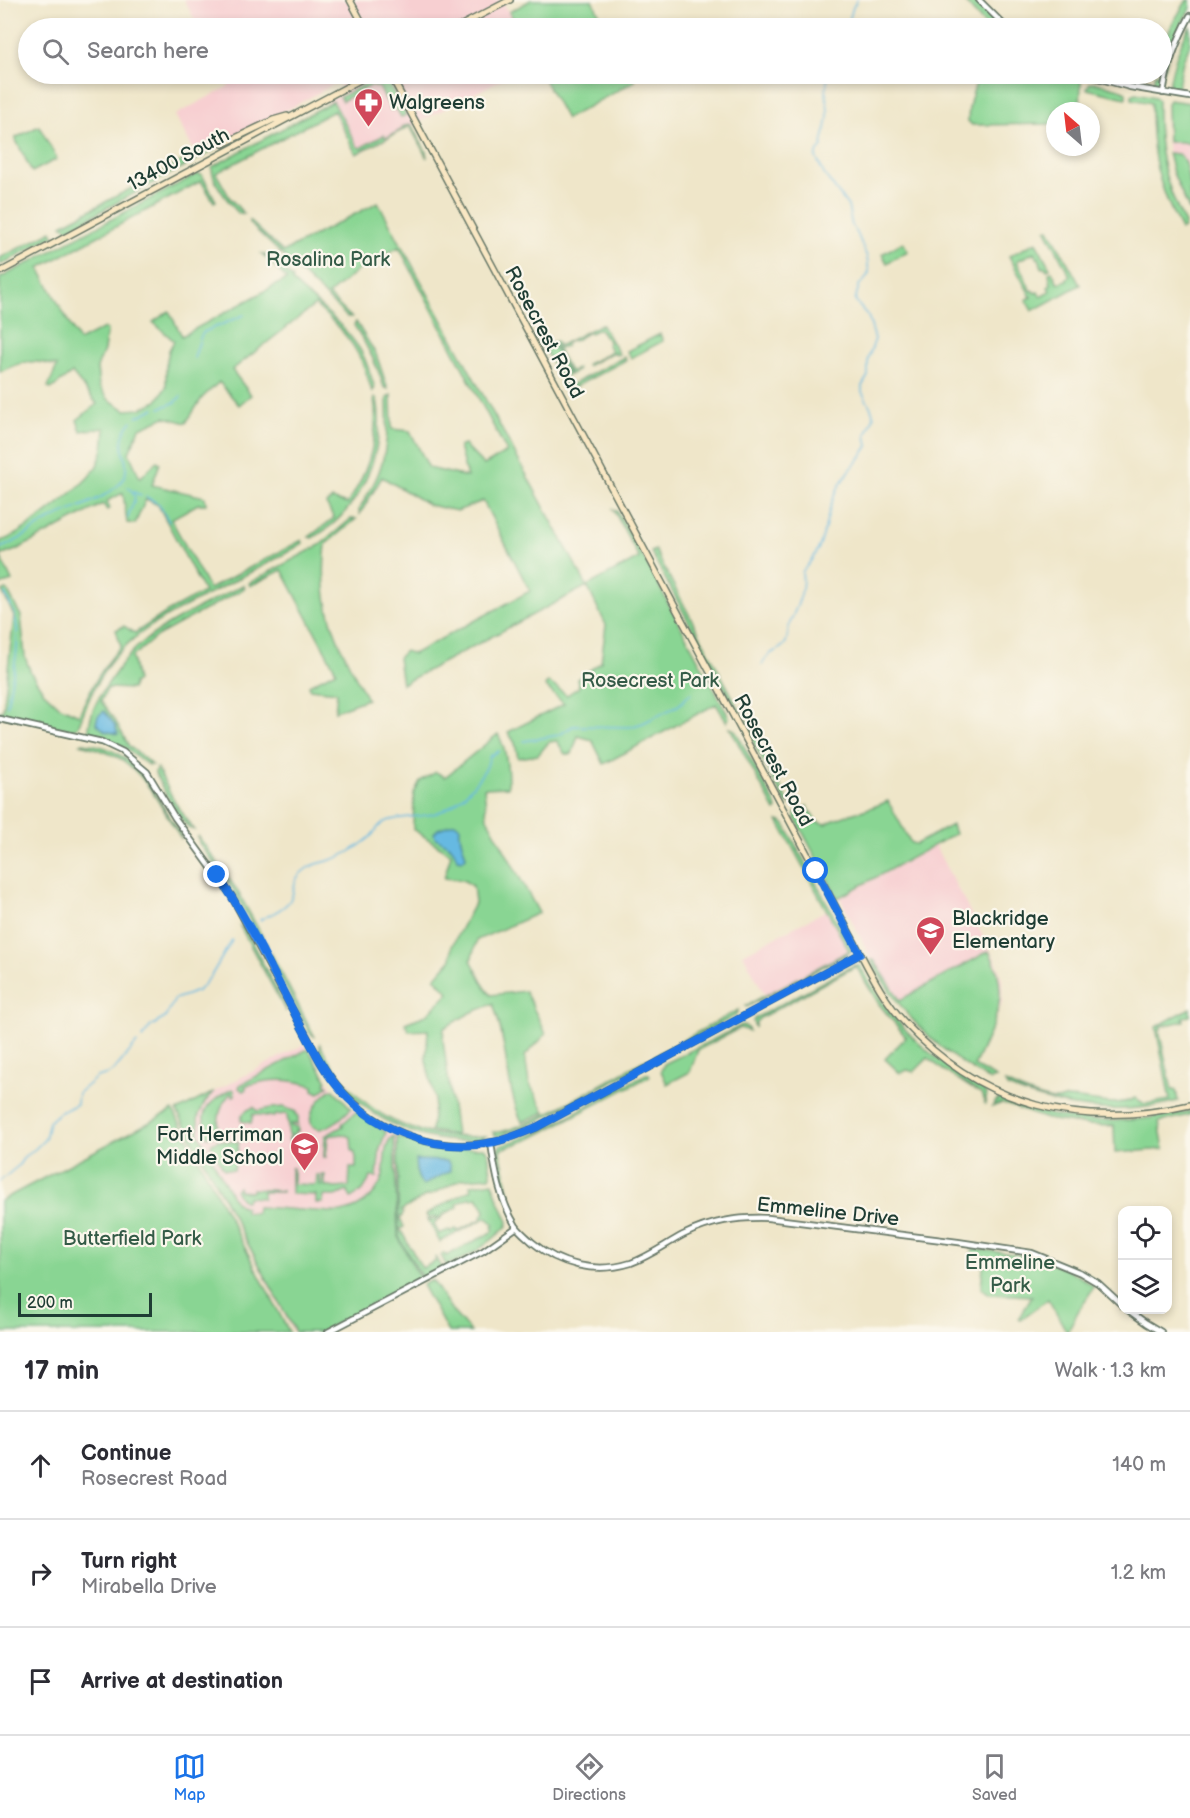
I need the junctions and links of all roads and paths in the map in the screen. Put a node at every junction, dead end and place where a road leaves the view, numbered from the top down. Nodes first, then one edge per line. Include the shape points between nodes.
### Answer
1 (350, 0) edge
2 (510, 0) edge
3 (980, 0) edge
4 (1190, 16) edge
5 (360, 18) edge
6 (475, 18) edge
7 (997, 18) edge
8 (1172, 55) edge
9 (352, 84) edge
10 (395, 84) edge
11 (1122, 84) edge
12 (1165, 84) edge
13 (1163, 93) junction
14 (1190, 97) edge
15 (297, 113) junction
16 (223, 144) dead end
17 (0, 272) edge
18 (0, 719) edge
19 (860, 954) junction
20 (1190, 1105) edge
21 (491, 1143) junction
22 (517, 1227) junction
23 (1118, 1301) edge
24 (1134, 1314) edge
25 (328, 1332) edge
26 (1161, 1332) edge

1 - 5 main road
2 - 6 main road
3 - 7 street
4 - 8 street
9 - 15 main road, 13400 South
10 - 19 main road, Rosecrest Road
11 - 13 street
12 - 13 street
13 - 14 street
15 - 16 main road
15 - 17 main road, 13400 South
18 - 21 street via 102,742 130,756 147,772 231,895 326,1071 358,1107 390,1128 424,1141 455,1145
19 - 20 main road, Rosecrest Road via 906,1023 958,1069 995,1090 1026,1102 1080,1114 1130,1115
19 - 21 street via 537,1127
21 - 22 street, Emmeline Drive via 502,1195
22 - 23 street, Emmeline Drive via 562,1261 603,1268 628,1264 716,1222 768,1218 1032,1252 1081,1273
22 - 25 street via 476,1255
24 - 26 street

